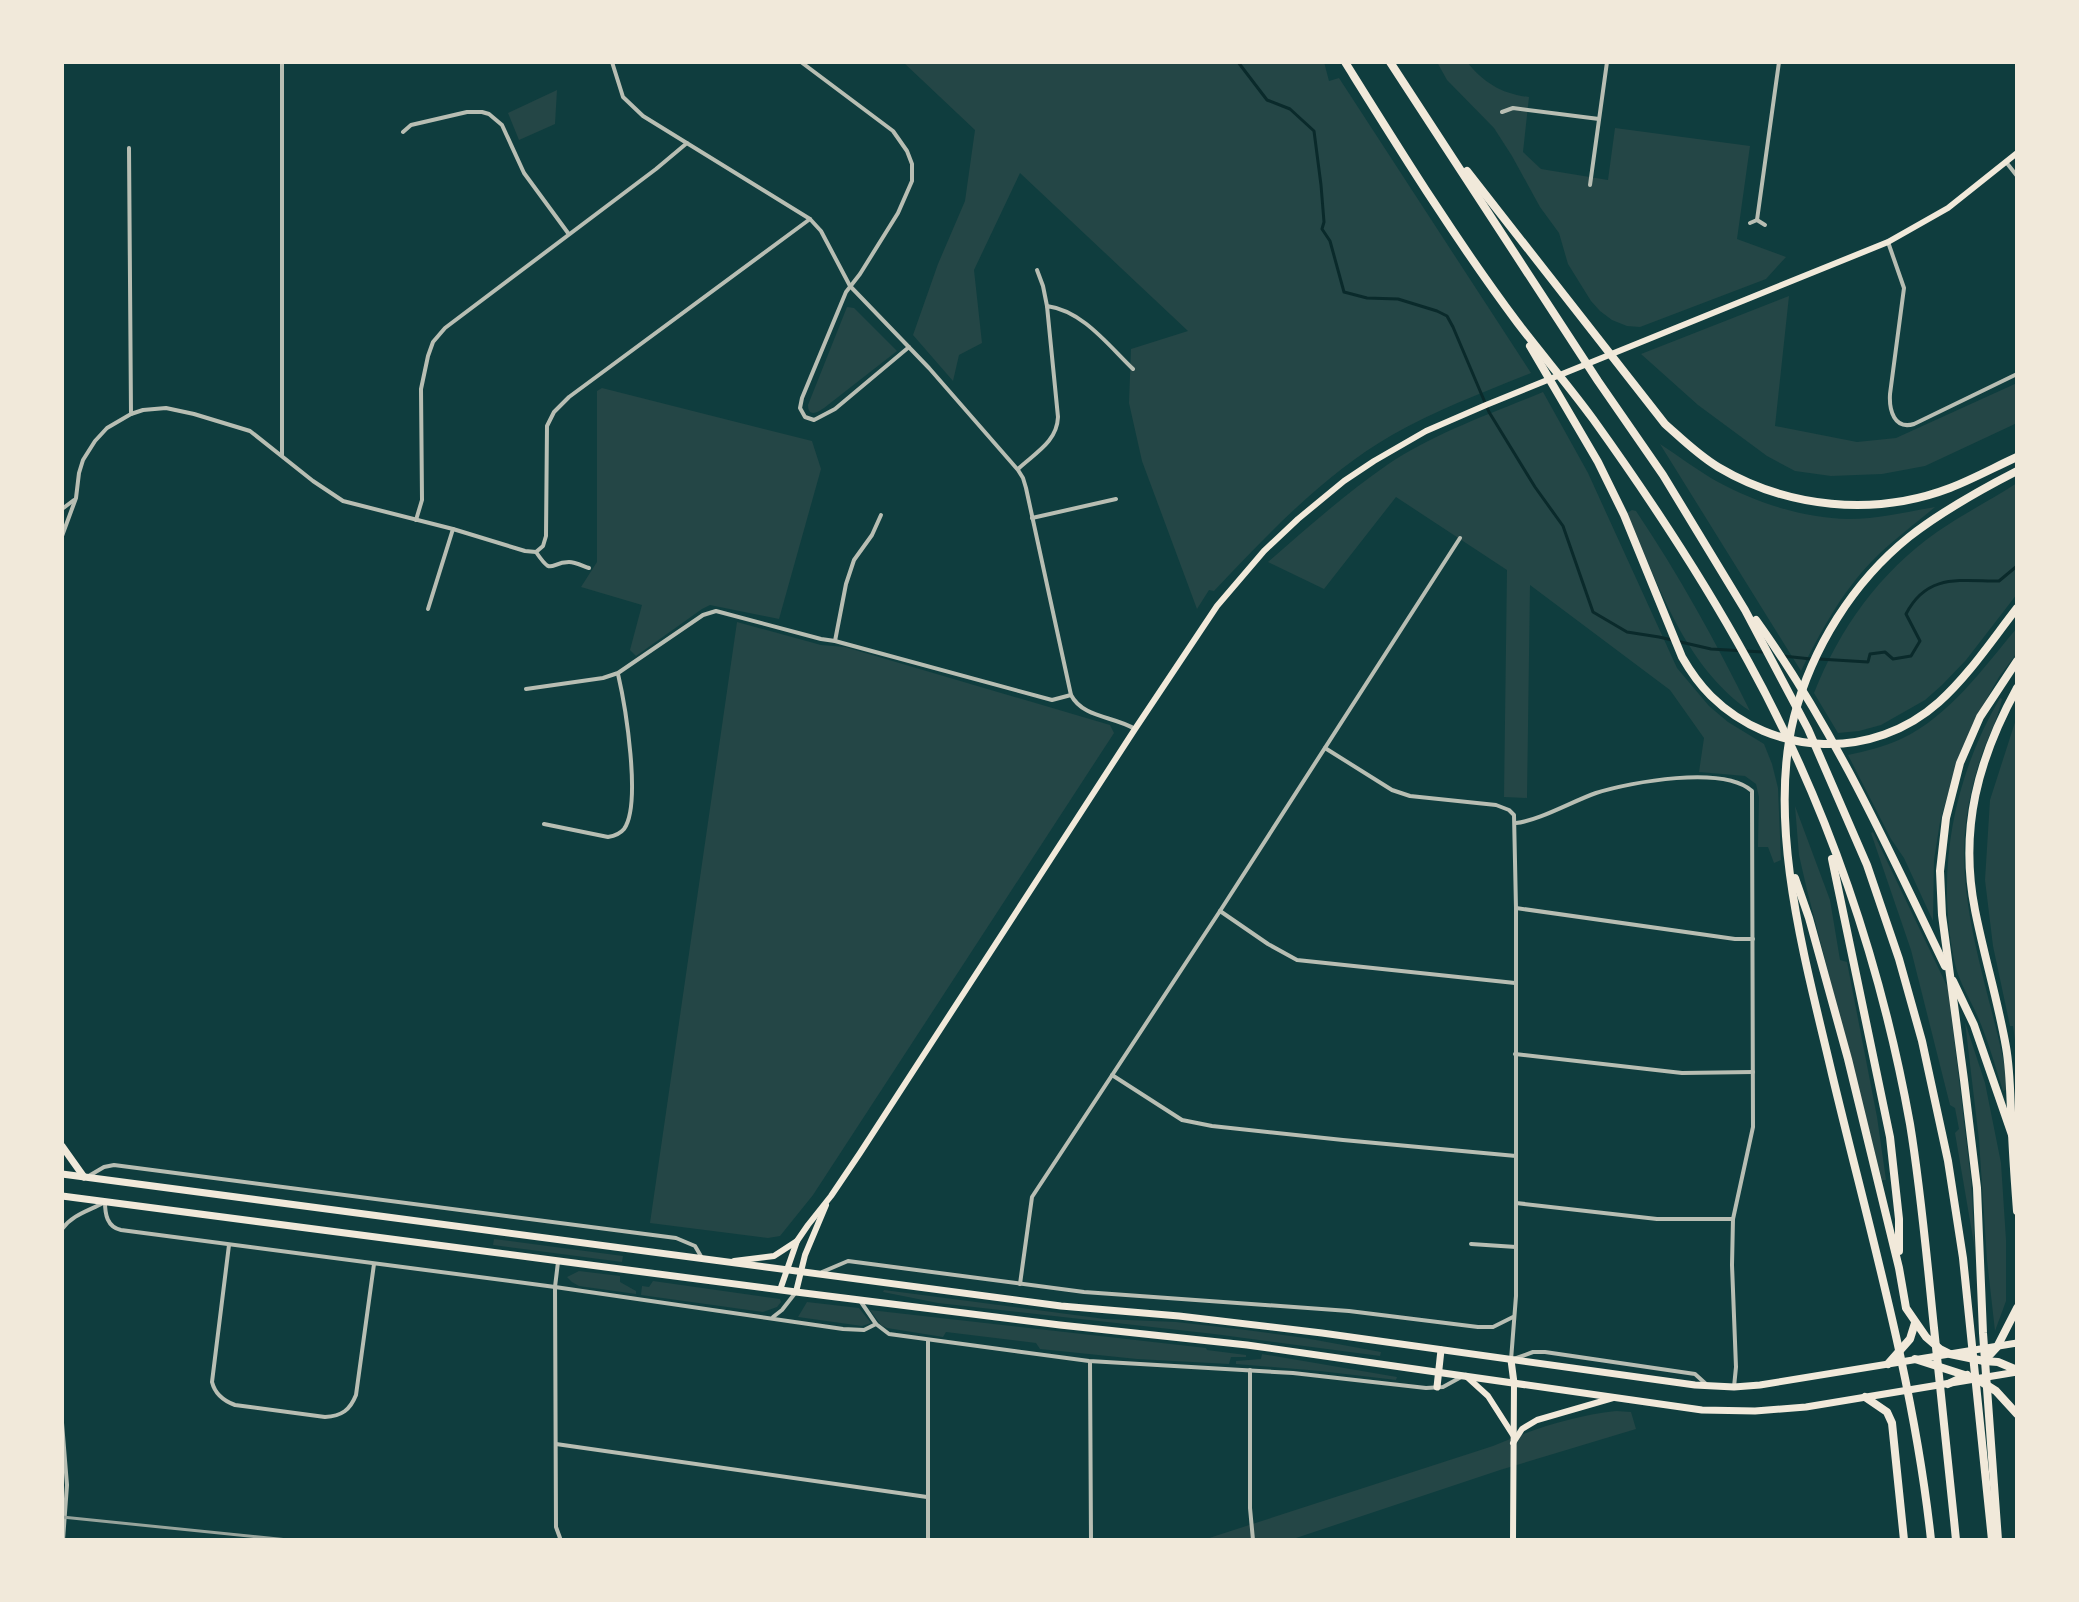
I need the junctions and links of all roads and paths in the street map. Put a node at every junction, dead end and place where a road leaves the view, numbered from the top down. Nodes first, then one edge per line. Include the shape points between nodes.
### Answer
1 (282, 62) edge
2 (612, 62) edge
3 (801, 62) edge
4 (1345, 62) edge
5 (1390, 62) edge
6 (1607, 62) edge
7 (1779, 62) edge
8 (1502, 112) dead end
9 (1599, 119) junction
10 (403, 132) dead end
11 (1438, 136) junction
12 (687, 143) junction
13 (129, 148) dead end
14 (2017, 153) edge
15 (2006, 162) junction
16 (2017, 176) edge
17 (1590, 185) dead end
18 (810, 219) junction
19 (1757, 220) junction
20 (1750, 223) dead end
21 (1765, 225) dead end
22 (568, 233) junction
23 (1888, 242) junction
24 (1037, 270) dead end
25 (850, 286) junction
26 (1047, 306) junction
27 (1516, 321) junction
28 (909, 347) junction
29 (1133, 369) dead end
30 (2017, 374) edge
31 (131, 414) junction
32 (282, 455) junction
33 (2017, 457) edge
34 (1018, 470) junction
35 (2017, 471) edge
36 (76, 498) junction
37 (1116, 499) dead end
38 (62, 509) edge
39 (881, 515) dead end
40 (1032, 518) junction
41 (416, 520) junction
42 (63, 528) edge
43 (453, 529) junction
44 (62, 536) edge
45 (1460, 538) dead end
46 (536, 552) junction
47 (589, 568) dead end
48 (2017, 608) edge
49 (428, 609) dead end
50 (1747, 610) junction
51 (835, 641) junction
52 (2017, 661) edge
53 (618, 673) junction
54 (2017, 688) edge
55 (526, 689) dead end
56 (1071, 695) junction
57 (1135, 729) junction
58 (1325, 748) junction
59 (1516, 823) junction
60 (544, 824) dead end
61 (1826, 829) junction
62 (1789, 858) junction
63 (1516, 908) junction
64 (1220, 911) junction
65 (1753, 939) junction
66 (1515, 983) junction
67 (1515, 1054) junction
68 (1753, 1072) junction
69 (1112, 1075) junction
70 (2012, 1135) junction
71 (62, 1146) edge
72 (1516, 1156) junction
73 (62, 1174) edge
74 (85, 1178) junction
75 (62, 1196) edge
76 (831, 1196) junction
77 (105, 1202) junction
78 (1516, 1203) junction
79 (2017, 1211) edge
80 (1733, 1219) junction
81 (62, 1229) edge
82 (797, 1241) junction
83 (1471, 1244) dead end
84 (229, 1245) junction
85 (1516, 1247) junction
86 (702, 1259) junction
87 (558, 1261) junction
88 (726, 1262) junction
89 (374, 1264) junction
90 (1899, 1268) junction
91 (787, 1270) junction
92 (801, 1272) junction
93 (820, 1273) junction
94 (1020, 1284) junction
95 (555, 1287) junction
96 (780, 1290) junction
97 (796, 1292) junction
98 (859, 1299) junction
99 (2017, 1308) edge
100 (1514, 1317) junction
101 (772, 1318) junction
102 (1915, 1323) junction
103 (876, 1324) junction
104 (928, 1340) junction
105 (2017, 1343) edge
106 (1997, 1347) junction
107 (1441, 1350) junction
108 (1950, 1354) junction
109 (1915, 1359) junction
110 (1511, 1360) junction
111 (1089, 1361) junction
112 (1984, 1361) junction
113 (1888, 1364) junction
114 (1250, 1370) junction
115 (1438, 1371) junction
116 (2017, 1371) edge
117 (1466, 1375) junction
118 (1965, 1376) junction
119 (1977, 1379) junction
120 (1514, 1383) junction
121 (1948, 1384) junction
122 (1708, 1386) junction
123 (1437, 1387) junction
124 (1734, 1387) junction
125 (1616, 1397) junction
126 (1865, 1397) junction
127 (2017, 1414) edge
128 (62, 1423) edge
129 (1513, 1435) junction
130 (556, 1444) junction
131 (1513, 1444) junction
132 (927, 1497) junction
133 (560, 1538) edge
134 (63, 1540) edge
135 (928, 1540) edge
136 (1091, 1540) edge
137 (1253, 1540) edge
138 (1513, 1540) edge
139 (1904, 1540) edge
140 (1931, 1540) edge
141 (1956, 1540) edge
142 (1992, 1540) edge
143 (1998, 1540) edge

1 - 32 street
2 - 12 street via 623,97
3 - 25 street via 893,131 912,164 903,203
4 - 27 highway
5 - 11 highway
6 - 9 street
7 - 19 street
8 - 9 street via 1513,108
9 - 17 street
10 - 22 street via 411,125 467,112 489,114 502,125 524,173
11 - 33 highway via 1651,408 1717,466 1773,492 1869,505 1949,488
11 - 50 highway
12 - 18 street
12 - 22 street
13 - 31 street
14 - 15 main road
15 - 16 street
15 - 23 main road via 1948,208
18 - 25 street
18 - 46 street via 554,412 546,433 546,536
19 - 20 street
19 - 21 street
22 - 41 street via 433,342 421,389 422,500
23 - 30 street via 1904,288 1890,401 1899,424 1914,424
23 - 57 main road via 1486,405 1374,461 1298,519 1243,574
24 - 26 street
25 - 28 street
25 - 28 street via 802,398 805,417 814,420 835,409
26 - 29 street via 1076,316
26 - 34 street via 1057,428
27 - 48 highway via 1598,462 1682,657 1694,676 1742,720 1800,743 1849,744 1893,731 1938,703
27 - 61 highway via 1677,541 1749,663
28 - 34 street
31 - 32 street via 166,408 194,414 250,431
31 - 36 street via 95,441 83,460
32 - 41 street via 343,501
34 - 40 street
35 - 62 highway via 1966,499 1889,554 1823,642 1794,718 1788,753
36 - 38 street
36 - 42 street
37 - 40 street
39 - 51 street via 854,560
40 - 56 street
41 - 43 street
42 - 44 street
43 - 46 street
43 - 49 street
45 - 58 street
46 - 47 street via 549,566 568,562
50 - 70 highway via 1785,661 1840,756 1937,948 1974,1025
50 - 142 highway via 1821,757 1867,865 1922,1041 1963,1258
51 - 53 street via 716,611
51 - 56 street via 1052,700
52 - 143 highway via 1980,717 1960,763 1940,871 1977,1188
53 - 55 street
53 - 60 street via 633,769 624,829 608,837
54 - 70 highway via 1983,763 1969,849 1974,908 2010,1072
56 - 57 street via 1088,712
57 - 76 main road
58 - 59 street via 1392,790 1496,805 1509,810
58 - 64 street
59 - 63 street
59 - 65 street via 1598,793 1662,779 1745,784 1752,791
61 - 90 highway via 1890,1137
61 - 141 highway via 1873,966 1909,1120
62 - 90 highway via 1832,999
62 - 140 highway via 1803,951 1913,1409
63 - 65 street
63 - 66 street
64 - 66 street via 1297,960
64 - 69 street
65 - 68 street
66 - 67 street
67 - 68 street via 1682,1073
67 - 72 street
68 - 80 street via 1753,1127
69 - 72 street via 1182,1120
69 - 94 street via 1032,1197
70 - 79 highway
71 - 74 highway
72 - 78 street
73 - 74 highway
74 - 86 highway
74 - 86 street via 114,1165 676,1238 695,1246
75 - 77 highway
76 - 82 main road
76 - 92 main road
77 - 81 street via 76,1215
77 - 84 street via 105,1215 115,1229
77 - 87 highway
78 - 80 street via 1657,1219
78 - 85 street
80 - 124 street
82 - 88 main road via 774,1256
82 - 91 main road
83 - 85 street
84 - 89 street
84 - 89 street via 214,1388 235,1405 325,1417 345,1413 356,1395
85 - 100 street
86 - 88 highway
87 - 95 street
87 - 96 highway
88 - 91 highway
89 - 95 street
90 - 102 highway via 1906,1308
91 - 92 highway
91 - 96 main road
92 - 93 highway
92 - 97 main road
93 - 94 street via 848,1261
93 - 107 highway
94 - 100 street via 1478,1327 1493,1327
95 - 101 street
95 - 130 street
96 - 97 highway
97 - 98 highway
97 - 101 street
98 - 103 street
98 - 115 highway
99 - 106 highway
100 - 110 street
101 - 103 street via 864,1330
102 - 108 highway via 1932,1344
102 - 113 highway via 1910,1339
103 - 104 street via 889,1334
104 - 111 street
104 - 132 street
105 - 106 highway
106 - 108 highway
106 - 112 highway
107 - 110 highway
107 - 115 highway
108 - 109 highway
108 - 112 highway
109 - 113 highway
109 - 118 highway
110 - 120 highway
110 - 122 highway
110 - 122 street via 1545,1352 1695,1374
111 - 114 street
111 - 136 street
112 - 116 highway
112 - 118 highway
113 - 124 highway
114 - 123 street
114 - 137 street
115 - 117 highway
115 - 123 highway
116 - 119 highway
117 - 120 highway
117 - 123 street
117 - 129 main road via 1488,1396
118 - 119 highway
118 - 121 highway
119 - 121 highway
119 - 127 highway
120 - 125 highway
120 - 129 main road
121 - 126 highway
122 - 124 highway
125 - 126 highway via 1702,1410 1755,1411
125 - 131 main road via 1537,1420 1522,1429
126 - 139 highway via 1883,1408 1892,1423
128 - 134 street via 67,1485
129 - 131 main road
130 - 132 street
130 - 133 street
131 - 138 main road
132 - 135 street

